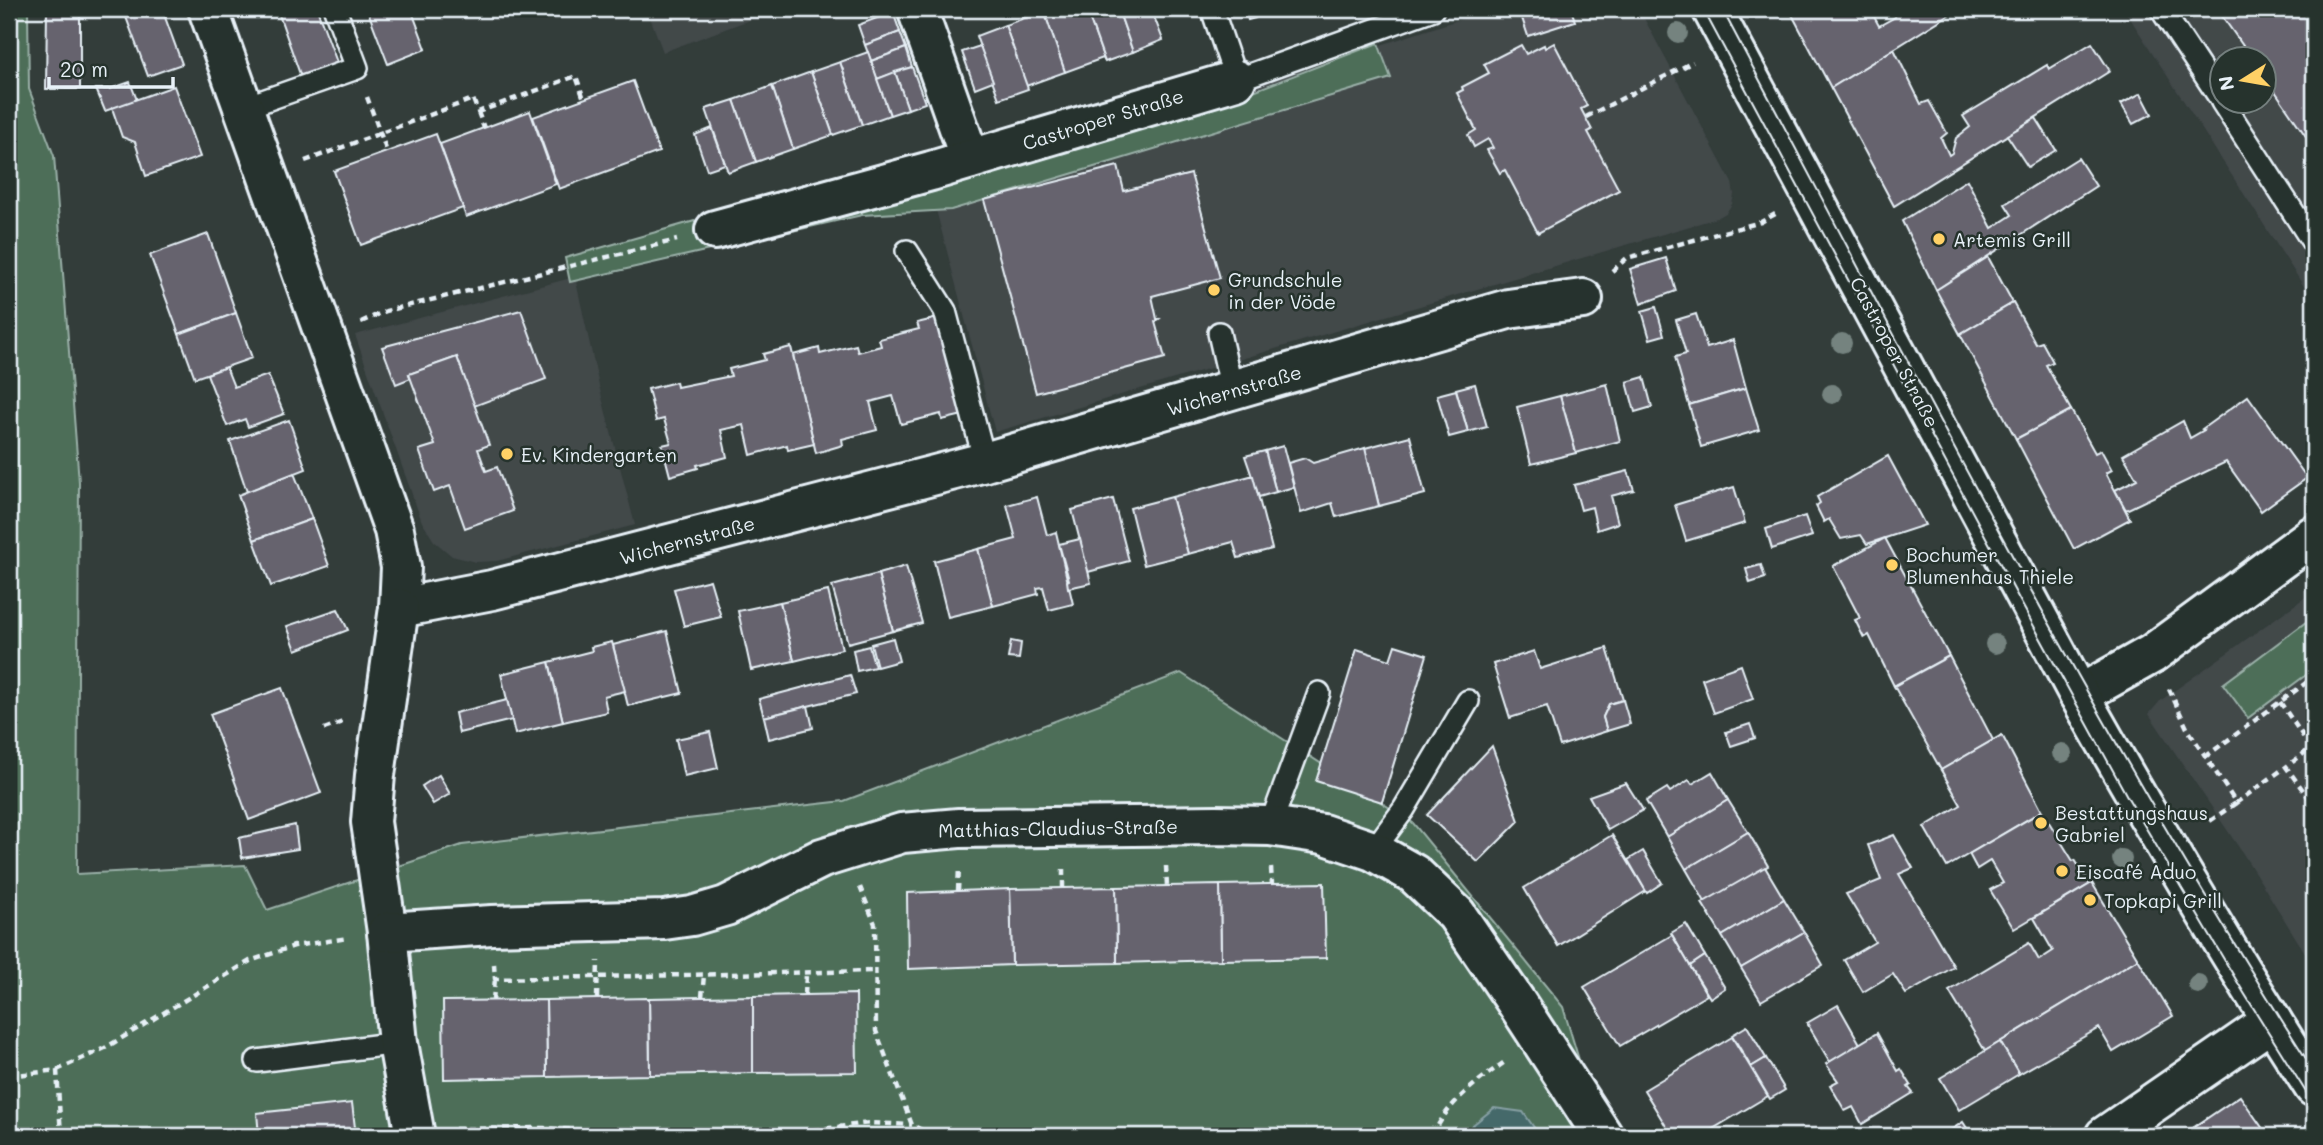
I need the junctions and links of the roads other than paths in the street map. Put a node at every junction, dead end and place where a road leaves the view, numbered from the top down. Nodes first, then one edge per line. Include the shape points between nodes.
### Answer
1 (208, 9) edge
2 (335, 9) edge
3 (917, 9) edge
4 (1212, 9) edge
5 (1433, 9) edge
6 (1712, 9) edge
7 (2161, 9) edge
8 (1236, 80) junction
9 (2208, 80) edge
10 (243, 108) junction
11 (2232, 116) edge
12 (970, 159) junction
13 (715, 230) road end
14 (2314, 244) edge
15 (907, 251) dead end
16 (1583, 299) road end
17 (1219, 333) dead end
18 (1232, 390) junction
19 (985, 463) junction
20 (2314, 535) edge
21 (399, 608) junction
22 (1319, 693) dead end
23 (2080, 695) junction
24 (1468, 701) dead end
25 (1270, 826) junction
26 (1373, 851) junction
27 (387, 932) junction
28 (2272, 1021) junction
29 (398, 1043) junction
30 (257, 1060) dead end
31 (2314, 1087) edge
32 (414, 1135) edge
33 (1602, 1136) edge
34 (2105, 1136) edge

1 - 10 street
2 - 10 lane via 357,68
3 - 12 street
4 - 8 lane
5 - 8 lane, Castroper Straße
6 - 23 street, Castroper Straße
7 - 9 lane
8 - 12 street, Castroper Straße
10 - 21 street via 394,530 401,567
11 - 14 lane
12 - 13 street, Castroper Straße
15 - 19 lane via 945,311
16 - 18 street, Wichernstraße via 1508,309
17 - 18 lane
18 - 19 street, Wichernstraße
19 - 21 street, Wichernstraße via 492,590
20 - 23 street via 2152,654
21 - 27 street via 371,822
22 - 25 lane
23 - 28 street, Castroper Straße
24 - 26 lane
25 - 26 street, Matthias-Claudius-Straße via 1323,834
25 - 27 street, Matthias-Claudius-Straße via 960,828 902,833 821,858 726,906 692,916
26 - 33 street, Matthias-Claudius-Straße via 1414,874 1456,914
27 - 29 street
28 - 31 street, Castroper Straße
28 - 34 street
29 - 30 lane
29 - 32 street

